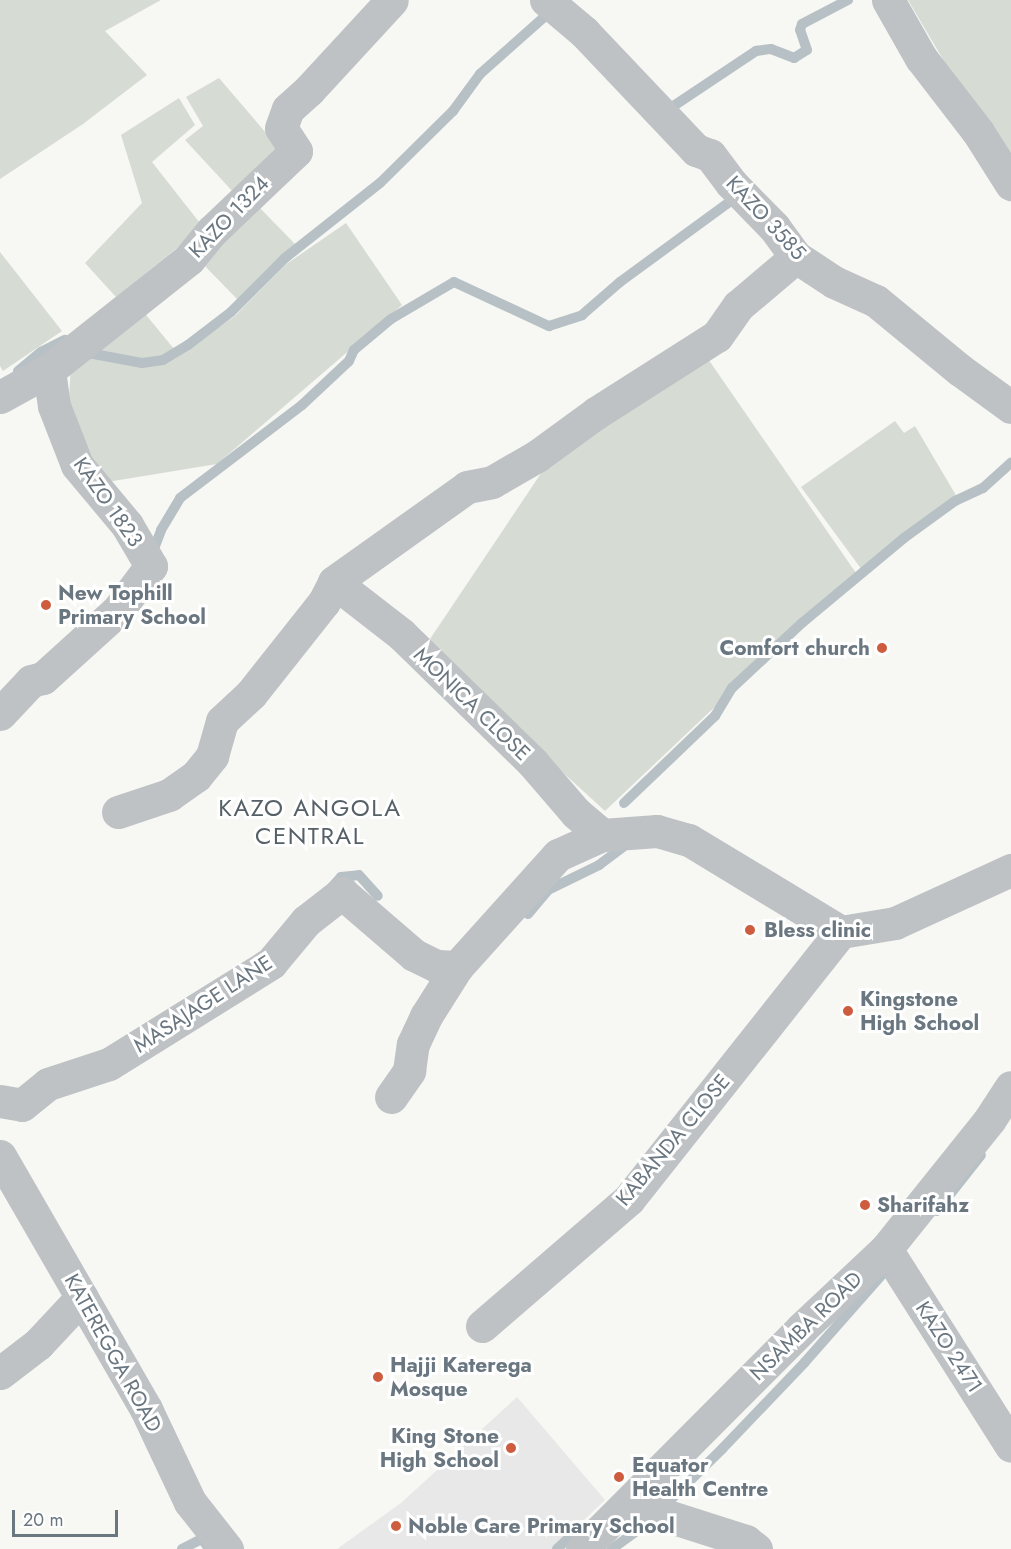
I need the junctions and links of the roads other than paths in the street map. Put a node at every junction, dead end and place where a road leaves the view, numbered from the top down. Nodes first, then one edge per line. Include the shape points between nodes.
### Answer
1 (392, 0) edge
2 (546, 0) edge
3 (888, 0) edge
4 (1011, 184) edge
5 (796, 257) junction
6 (49, 370) junction
7 (0, 397) edge
8 (1011, 407) edge
9 (334, 582) junction
10 (0, 714) edge
11 (118, 812) dead end
12 (602, 835) junction
13 (1011, 870) edge
14 (841, 932) junction
15 (457, 967) junction
16 (1011, 1088) edge
17 (391, 1096) dead end
18 (0, 1101) edge
19 (0, 1156) edge
20 (886, 1249) junction
21 (82, 1297) junction
22 (482, 1326) dead end
23 (0, 1373) edge
24 (1011, 1446) edge
25 (635, 1497) junction
26 (227, 1549) edge
27 (582, 1549) edge
28 (756, 1549) edge

1 - 6 street, KAZO 1324 via 288,109 281,128 296,151 212,231 189,259
2 - 5 street, KAZO 3585 via 584,32 696,150 710,155
3 - 4 street via 921,58 978,132
5 - 8 street, KAZO 3585 via 834,282 876,301
5 - 9 street via 738,306 717,336 596,412 537,456 492,482 467,486
6 - 7 street, KAZO 1324
6 - 10 street, KAZO 1823 via 54,406 77,465 127,525 151,566 118,610 43,678 31,681
9 - 11 street via 324,602 251,694 222,721 212,756 196,776 169,795
9 - 12 street, MONICA CLOSE via 401,634
12 - 14 street via 657,831 689,840
12 - 15 street via 558,855
13 - 14 street via 895,923
14 - 22 street, KABANDA CLOSE via 629,1199
15 - 17 street via 426,1016 413,1044 409,1071
15 - 18 street, MASAJAGE LANE via 437,966 414,955 342,893 306,921 271,963 109,1064 48,1084 22,1105
16 - 20 street, NSAMBA ROAD
19 - 21 street, KATEREGGA ROAD
20 - 24 street, KAZO 2471
20 - 25 street, NSAMBA ROAD
21 - 23 street via 38,1344
21 - 26 street, KATEREGGA ROAD via 146,1409 190,1502
25 - 27 street, NSAMBA ROAD
25 - 28 street via 658,1513 746,1541

